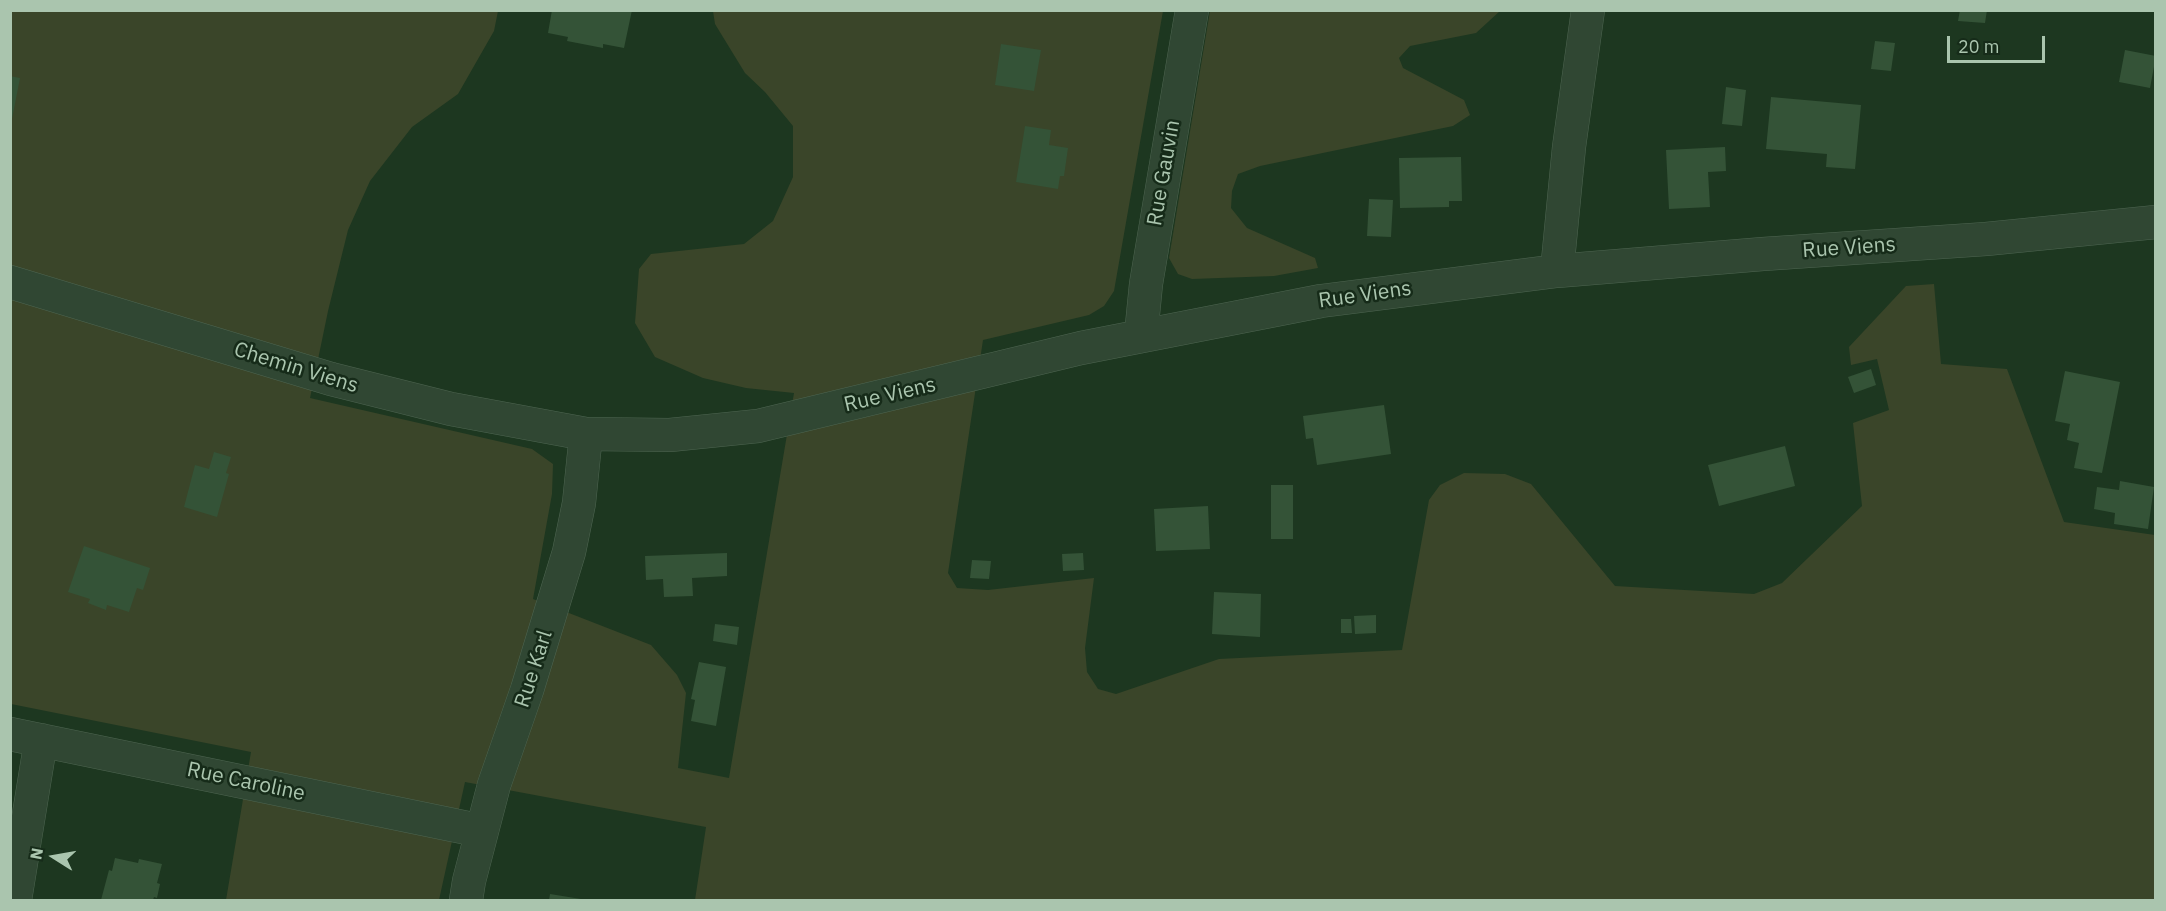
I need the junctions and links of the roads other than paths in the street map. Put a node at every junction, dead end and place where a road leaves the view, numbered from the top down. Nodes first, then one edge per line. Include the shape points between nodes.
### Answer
1 (1192, 10) edge
2 (1588, 10) edge
3 (2156, 222) edge
4 (1557, 271) junction
5 (10, 282) edge
6 (1141, 335) junction
7 (586, 434) junction
8 (26, 737) edge
9 (482, 831) junction
10 (15, 900) edge
11 (466, 900) edge

1 - 6 street, Rue Gauvin
2 - 4 street
3 - 4 street, Rue Viens via 1986,239
4 - 6 street, Rue Viens via 1321,301
5 - 7 street, Chemin Viens via 369,389
6 - 7 street, Rue Viens via 758,426 670,435
7 - 9 street, Rue Karl via 569,552
8 - 9 street, Rue Caroline
8 - 10 street
9 - 11 street, Rue Karl

